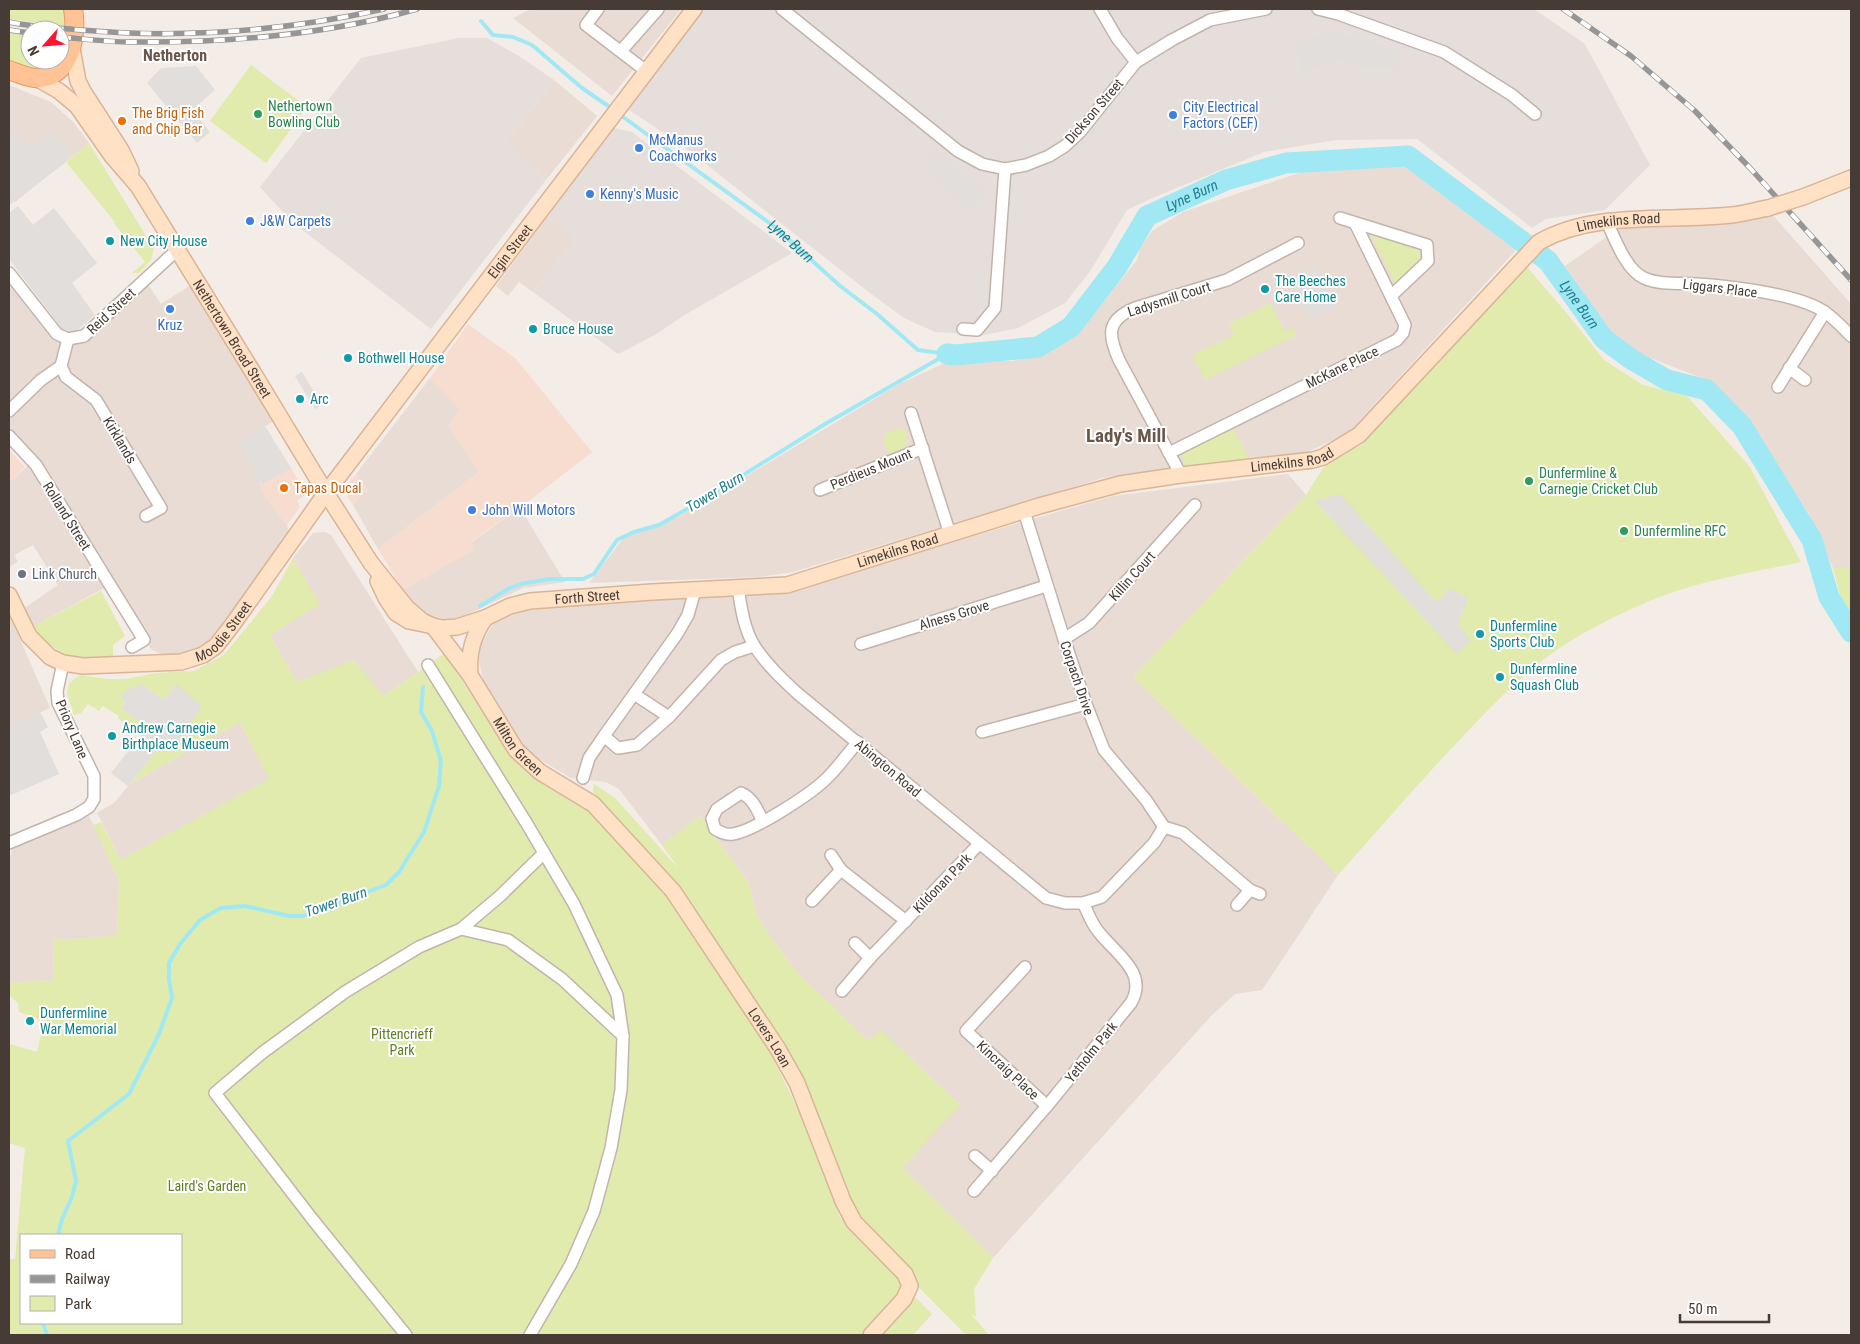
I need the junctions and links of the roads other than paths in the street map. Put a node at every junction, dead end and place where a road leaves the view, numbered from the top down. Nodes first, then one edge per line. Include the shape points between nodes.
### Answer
1 (598, 9) edge
2 (658, 9) edge
3 (694, 9) edge
4 (782, 9) edge
5 (1100, 9) edge
6 (1204, 9) edge
7 (1266, 9) edge
8 (1318, 9) edge
9 (74, 12) edge
10 (1210, 20) junction
11 (72, 50) junction
12 (621, 51) junction
13 (1136, 62) junction
14 (9, 70) edge
15 (646, 71) junction
16 (36, 78) junction
17 (1535, 114) dead end
18 (1005, 169) junction
19 (1851, 178) edge
20 (138, 186) junction
21 (1340, 218) dead end
22 (1607, 222) junction
23 (1355, 223) junction
24 (1298, 243) dead end
25 (178, 250) junction
26 (9, 273) edge
27 (1391, 296) junction
28 (1825, 312) junction
29 (963, 329) dead end
30 (1851, 336) edge
31 (68, 338) junction
32 (61, 366) junction
33 (1790, 368) junction
34 (1805, 380) dead end
35 (1778, 387) dead end
36 (9, 411) edge
37 (911, 413) dead end
38 (9, 436) edge
39 (923, 448) junction
40 (1170, 452) junction
41 (1180, 475) junction
42 (820, 490) dead end
43 (326, 493) junction
44 (1194, 505) dead end
45 (1024, 511) junction
46 (146, 516) dead end
47 (950, 534) junction
48 (1046, 586) junction
49 (738, 588) junction
50 (695, 590) junction
51 (9, 595) edge
52 (485, 618) junction
53 (438, 627) junction
54 (1064, 640) junction
55 (861, 644) dead end
56 (132, 646) dead end
57 (754, 646) junction
58 (63, 663) junction
59 (428, 666) dead end
60 (470, 675) junction
61 (634, 694) junction
62 (1086, 704) junction
63 (669, 717) junction
64 (982, 732) dead end
65 (604, 736) junction
66 (858, 742) junction
67 (583, 778) dead end
68 (585, 799) joint
69 (763, 822) dead end
70 (1164, 827) junction
71 (9, 843) edge
72 (979, 844) junction
73 (544, 852) junction
74 (832, 855) dead end
75 (841, 870) junction
76 (812, 901) dead end
77 (1083, 903) junction
78 (1237, 905) dead end
79 (906, 921) junction
80 (461, 929) junction
81 (855, 943) dead end
82 (870, 958) junction
83 (1025, 967) dead end
84 (842, 991) dead end
85 (623, 1036) junction
86 (1047, 1106) junction
87 (975, 1156) dead end
88 (992, 1171) junction
89 (974, 1191) dead end
90 (406, 1335) edge
91 (530, 1335) edge
92 (871, 1335) edge

1 - 12 street via 586,25
2 - 12 street
3 - 15 main road, Elgin Street
4 - 18 street, Dickson Street via 958,151 982,164
5 - 13 street
6 - 10 street
7 - 10 street, Dickson Street
8 - 17 street via 1444,52 1512,95
9 - 11 main road
10 - 13 street, Dickson Street
11 - 16 main road via 57,70
11 - 20 main road, Nethertown Broad Street via 78,81 121,150
12 - 15 street
13 - 18 street, Dickson Street via 1066,146 1026,165
14 - 16 main road
15 - 43 main road, Elgin Street
16 - 20 main road, Nethertown Broad Street via 77,106
18 - 29 street via 995,308 977,330
19 - 22 main road, Limekilns Road, bridge via 1768,208 1732,215
20 - 25 main road, Nethertown Broad Street
21 - 23 street
22 - 28 street, Liggars Place via 1623,257 1644,278 1727,286 1795,299
22 - 41 main road, Limekilns Road via 1558,232 1540,242 1359,435 1323,457
23 - 27 street, McKane Place
23 - 27 street via 1428,246 1428,261
24 - 40 street, Ladysmill Court via 1227,280 1135,308 1121,314 1114,323 1112,344
25 - 31 street, Reid Street via 84,336
25 - 43 main road, Nethertown Broad Street
26 - 31 street via 57,334
27 - 40 street, McKane Place via 1405,325 1397,340
28 - 30 street, Liggars Place
28 - 33 street
31 - 32 street, Reid Street
32 - 36 street via 41,380
32 - 46 street, Kirklands via 66,377 96,400 161,508
33 - 34 street
33 - 35 street
37 - 39 street, Perdieus Mount
38 - 56 street, Rolland Street via 36,465 144,640
39 - 42 street, Perdieus Mount
39 - 47 street, Perdieus Mount
40 - 41 street, Ladysmill Court
41 - 45 main road, Limekilns Road via 1120,484
43 - 53 main road, Nethertown Broad Street via 371,563 396,613 409,621
43 - 58 main road, Moodie Street via 233,624 216,646 203,655 181,662 83,666
44 - 54 street, Killin Court via 1090,623
45 - 47 main road, Limekilns Road
45 - 48 street, Corpach Drive
47 - 49 main road, Limekilns Road via 787,585
48 - 54 street, Corpach Drive
48 - 55 street, Alness Grove
49 - 50 main road, Forth Street
49 - 57 street, Abington Road via 743,617
50 - 52 main road, Forth Street via 530,601
50 - 61 street via 688,615
51 - 58 main road via 29,636 50,657
52 - 53 main road, Forth Street via 458,627
52 - 60 main road via 471,645 468,659
53 - 60 main road, Milton Green
54 - 62 street, Corpach Drive
57 - 63 street via 721,660
57 - 66 street, Abington Road via 797,693
58 - 71 street, Priory Lane via 58,703 94,776 94,799 89,807 76,815
59 - 73 street
60 - 68 main road, Milton Green via 516,750 540,772
61 - 63 street
61 - 65 street
62 - 64 street
62 - 70 street, Corpach Drive via 1104,750
63 - 65 street via 637,745 618,748
65 - 67 street via 589,758
66 - 69 street via 826,780
66 - 72 street, Abington Road
68 - 92 main road, Lovers Loan via 674,891 797,1083 842,1202 854,1222 905,1274 910,1286 904,1299
70 - 77 street via 1154,843 1102,897
70 - 78 street via 1183,833 1255,892
72 - 77 street, Abington Road via 1046,898
72 - 79 street, Kildonan Park
73 - 80 street
73 - 85 street via 574,904 617,995
74 - 75 street, Kildonan Park
75 - 76 street
75 - 79 street, Kildonan Park
77 - 86 street, Yetholm Park via 1096,930 1134,974 1136,995
79 - 82 street, Kildonan Park
80 - 85 street via 508,940 562,979
80 - 90 street via 420,947 345,992 214,1093
81 - 82 street
82 - 84 street, Kildonan Park
83 - 86 street, Kincraig Place via 966,1031
85 - 91 street via 621,1090 611,1148 594,1210 570,1264
86 - 88 street, Yetholm Park
87 - 88 street
88 - 89 street, Yetholm Park

